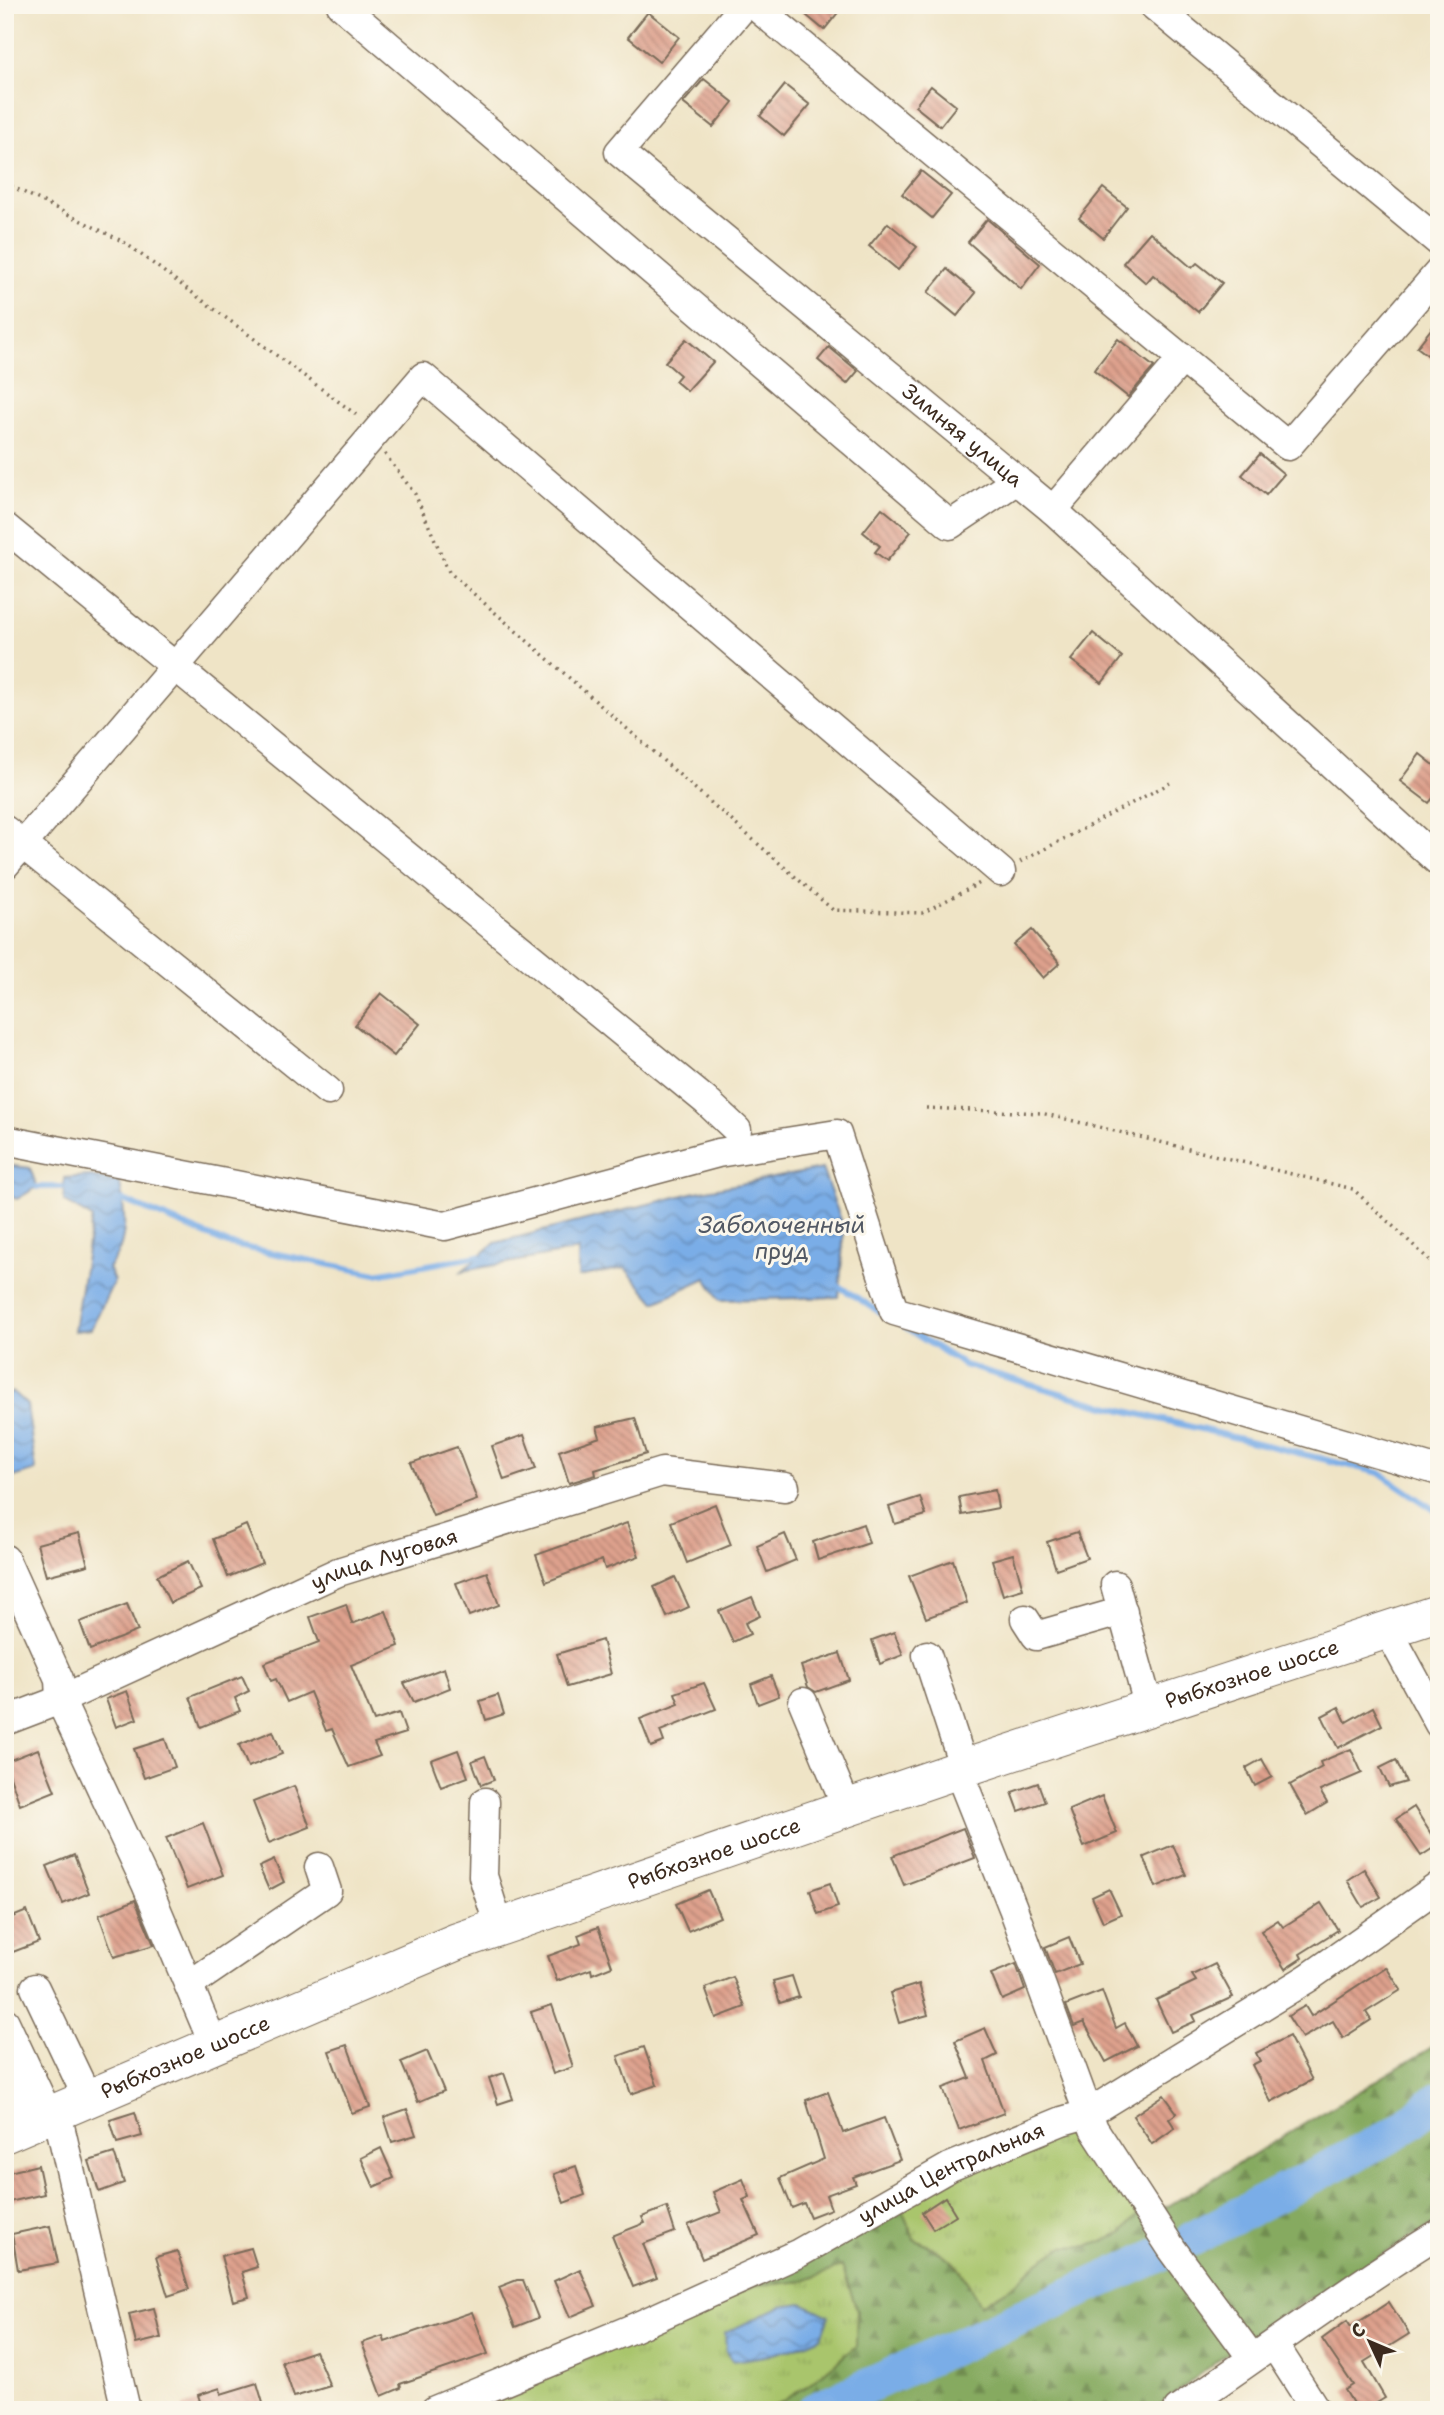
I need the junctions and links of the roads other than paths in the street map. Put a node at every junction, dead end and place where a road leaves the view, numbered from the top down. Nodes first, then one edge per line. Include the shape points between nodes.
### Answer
1 (341, 5) edge
2 (745, 5) edge
3 (754, 5) edge
4 (1153, 5) edge
5 (1439, 242) edge
6 (1439, 272) edge
7 (1183, 358) junction
8 (1017, 480) junction
9 (1053, 510) junction
10 (5, 527) edge
11 (176, 665) junction
12 (11, 846) edge
13 (1439, 862) edge
14 (1002, 872) road end
15 (328, 1091) dead end
16 (737, 1130) dead end
17 (5, 1140) edge
18 (1439, 1471) edge
19 (785, 1487) dead end
20 (5, 1559) edge
21 (1439, 1614) edge
22 (1025, 1619) dead end
23 (1388, 1630) junction
24 (927, 1656) dead end
25 (60, 1700) junction
26 (803, 1702) dead end
27 (1149, 1708) junction
28 (5, 1721) edge
29 (1439, 1724) edge
30 (961, 1769) junction
31 (485, 1802) dead end
32 (845, 1803) dead end
33 (319, 1867) dead end
34 (1439, 1886) edge
35 (499, 1927) junction
36 (189, 1985) junction
37 (5, 2015) edge
38 (5, 2022) edge
39 (213, 2043) junction
40 (5, 2076) edge
41 (1087, 2114) junction
42 (46, 2117) edge
43 (1439, 2233) edge
44 (1264, 2352) junction
45 (126, 2410) edge
46 (435, 2410) edge
47 (1178, 2410) edge
48 (1316, 2410) edge

1 - 8 street via 950,525
2 - 8 street, Зимняя улица via 619,152
3 - 7 street
4 - 5 street
6 - 7 street via 1288,446
7 - 9 street
8 - 9 street, Зимняя улица
9 - 13 street, Зимняя улица
10 - 11 street
11 - 12 street
11 - 14 street via 423,377
11 - 16 street
12 - 15 street
17 - 18 street via 445,1226 718,1153 837,1135 894,1311
19 - 25 street, улица Луговая via 662,1472 338,1572
20 - 25 street via 59,1679
21 - 23 main road, Рыбхозное шоссе
22 - 27 street via 1036,1636 1082,1610 1119,1598
23 - 27 main road, Рыбхозное шоссе
23 - 29 street
24 - 30 street
25 - 28 street, улица Луговая
25 - 36 street
26 - 32 street
27 - 30 main road, Рыбхозное шоссе
30 - 35 main road, Рыбхозное шоссе
30 - 41 street
31 - 35 street via 483,1876
33 - 36 street via 327,1891
34 - 41 street, улица Центральная via 1308,1978
35 - 39 main road, Рыбхозное шоссе
36 - 39 street
37 - 42 street via 38,1994
38 - 42 street
39 - 42 main road, Рыбхозное шоссе
40 - 42 street
41 - 44 street via 1172,2249
41 - 46 street, улица Центральная via 950,2167 799,2253
42 - 45 street
43 - 44 street via 1362,2280
44 - 47 street
44 - 48 street

